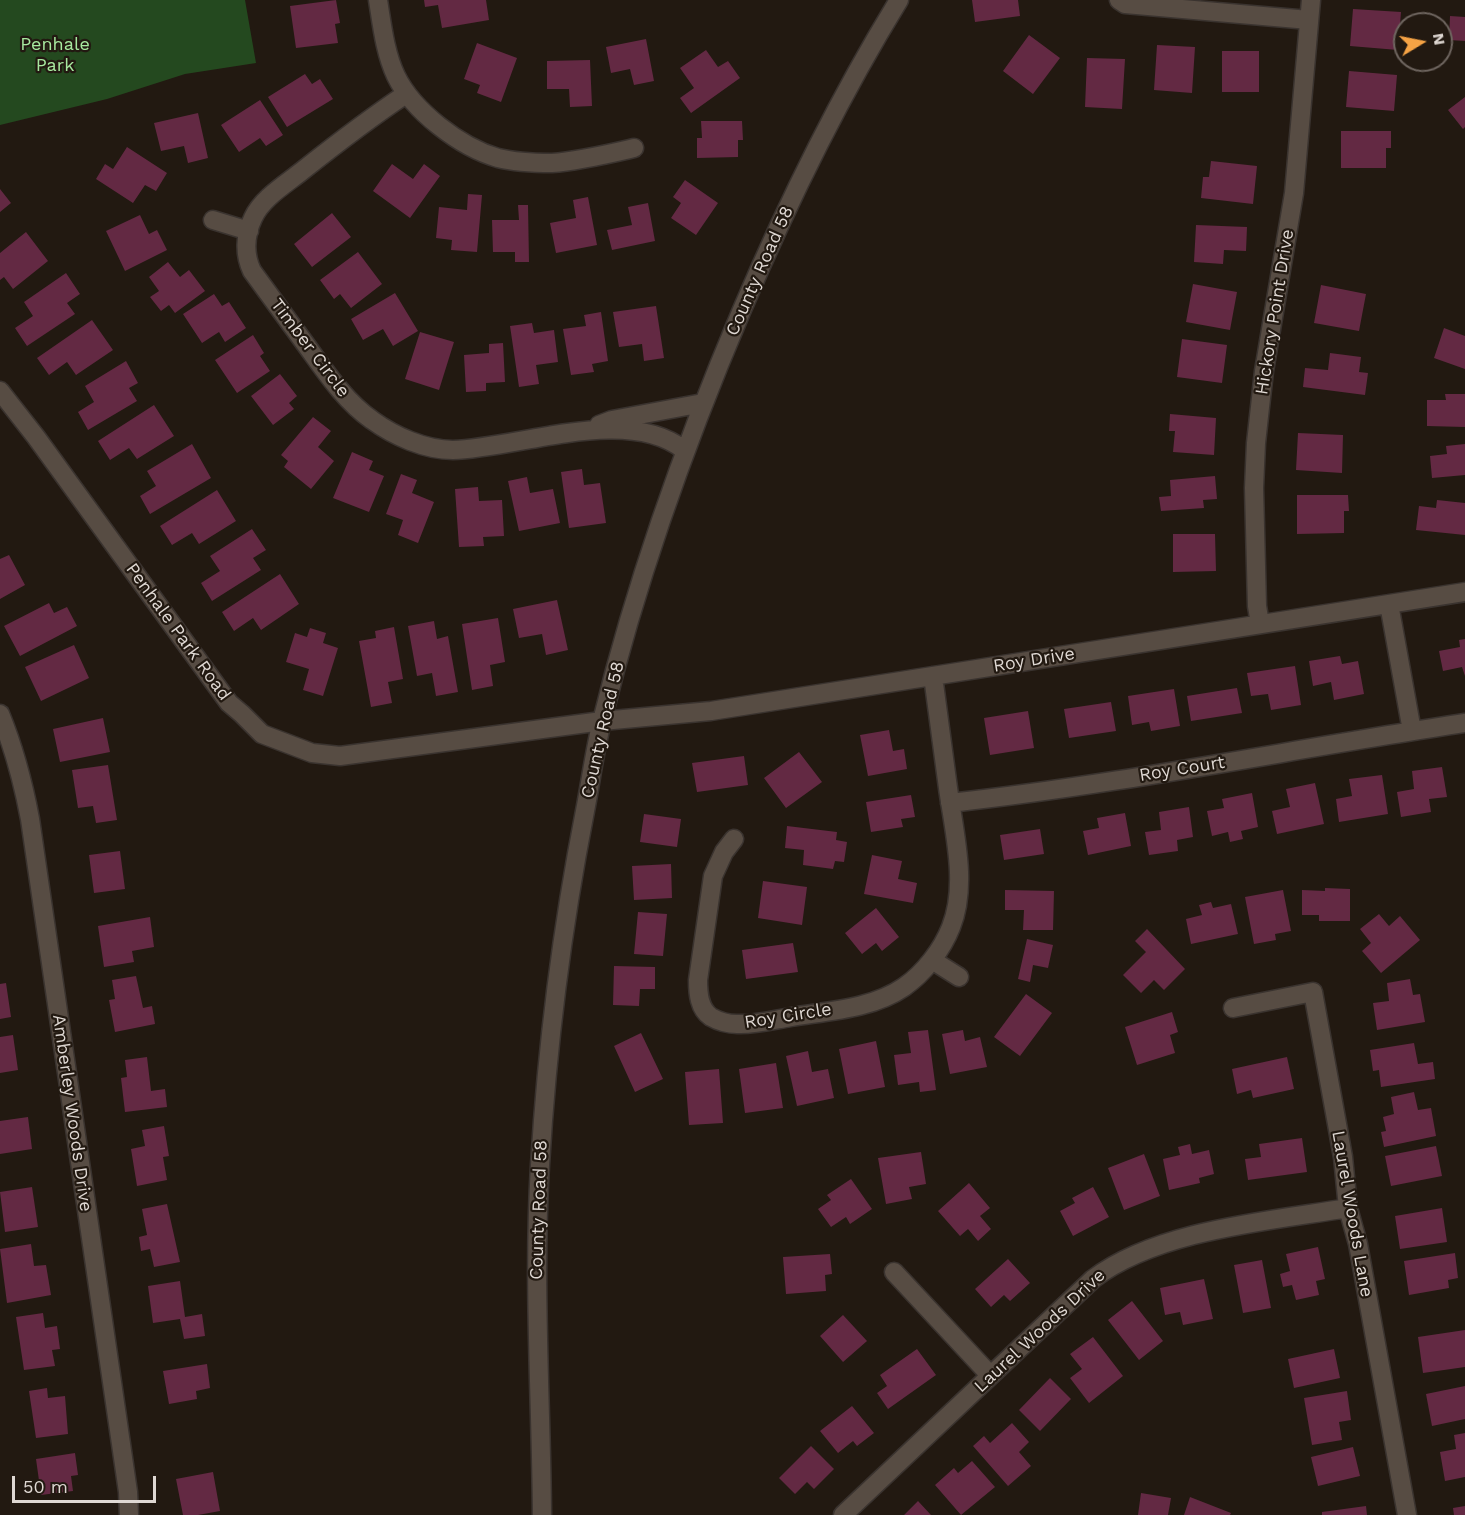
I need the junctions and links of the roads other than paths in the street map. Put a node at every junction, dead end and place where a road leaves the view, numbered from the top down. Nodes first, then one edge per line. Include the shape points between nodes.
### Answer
1 (378, 0) edge
2 (899, 0) edge
3 (1119, 0) edge
4 (1311, 0) edge
5 (1309, 20) junction
6 (406, 94) junction
7 (634, 148) dead end
8 (213, 220) dead end
9 (249, 231) junction
10 (0, 391) edge
11 (703, 403) junction
12 (587, 430) junction
13 (684, 450) junction
14 (1465, 592) edge
15 (1389, 604) junction
16 (1260, 624) junction
17 (933, 676) junction
18 (0, 714) edge
19 (602, 721) junction
20 (1465, 723) edge
21 (1412, 731) junction
22 (950, 803) junction
23 (734, 839) dead end
24 (932, 960) junction
25 (959, 977) dead end
26 (1233, 1008) dead end
27 (1348, 1208) junction
28 (894, 1272) dead end
29 (990, 1375) junction
30 (129, 1515) edge
31 (542, 1515) edge
32 (843, 1515) edge
33 (1407, 1515) edge

1 - 6 street via 389,57
2 - 11 street, County Road 58 via 809,161
3 - 5 street via 1125,4
4 - 5 street, Hickory Point Drive
5 - 16 street, Hickory Point Drive via 1294,193 1256,443
6 - 7 street via 448,133 497,158 553,163
6 - 9 street, Timber Circle via 270,196 253,218
8 - 9 street
9 - 12 street, Timber Circle via 246,249 252,271 337,386 383,428 422,445 450,450
10 - 19 street, Penhale Park Road via 229,704 262,734 312,753 340,756
11 - 12 street, Timber Circle via 612,420
11 - 13 street, County Road 58
12 - 13 street, Timber Circle via 657,434
13 - 19 street, County Road 58 via 632,607
14 - 15 street, Roy Drive
15 - 16 street, Roy Drive
15 - 21 street
16 - 17 street, Roy Drive
17 - 19 street, Roy Drive via 711,711
17 - 22 street, Roy Circle
18 - 30 street, Amberley Woods Drive via 14,748 30,819
19 - 31 street, County Road 58 via 569,891 546,1076 536,1260
20 - 21 street, Roy Court
21 - 22 street, Roy Court
22 - 24 street, Roy Circle via 959,881 956,911
23 - 24 street, Roy Circle via 713,876 698,980 702,1006 713,1018 727,1024 749,1024 859,1006 904,987
24 - 25 street
26 - 27 street, Laurel Woods Lane via 1314,993 1343,1157
27 - 29 street, Laurel Woods Drive via 1182,1238 1128,1256 1093,1279
27 - 33 street, Laurel Woods Lane via 1358,1244
28 - 29 street
29 - 32 street, Laurel Woods Drive

